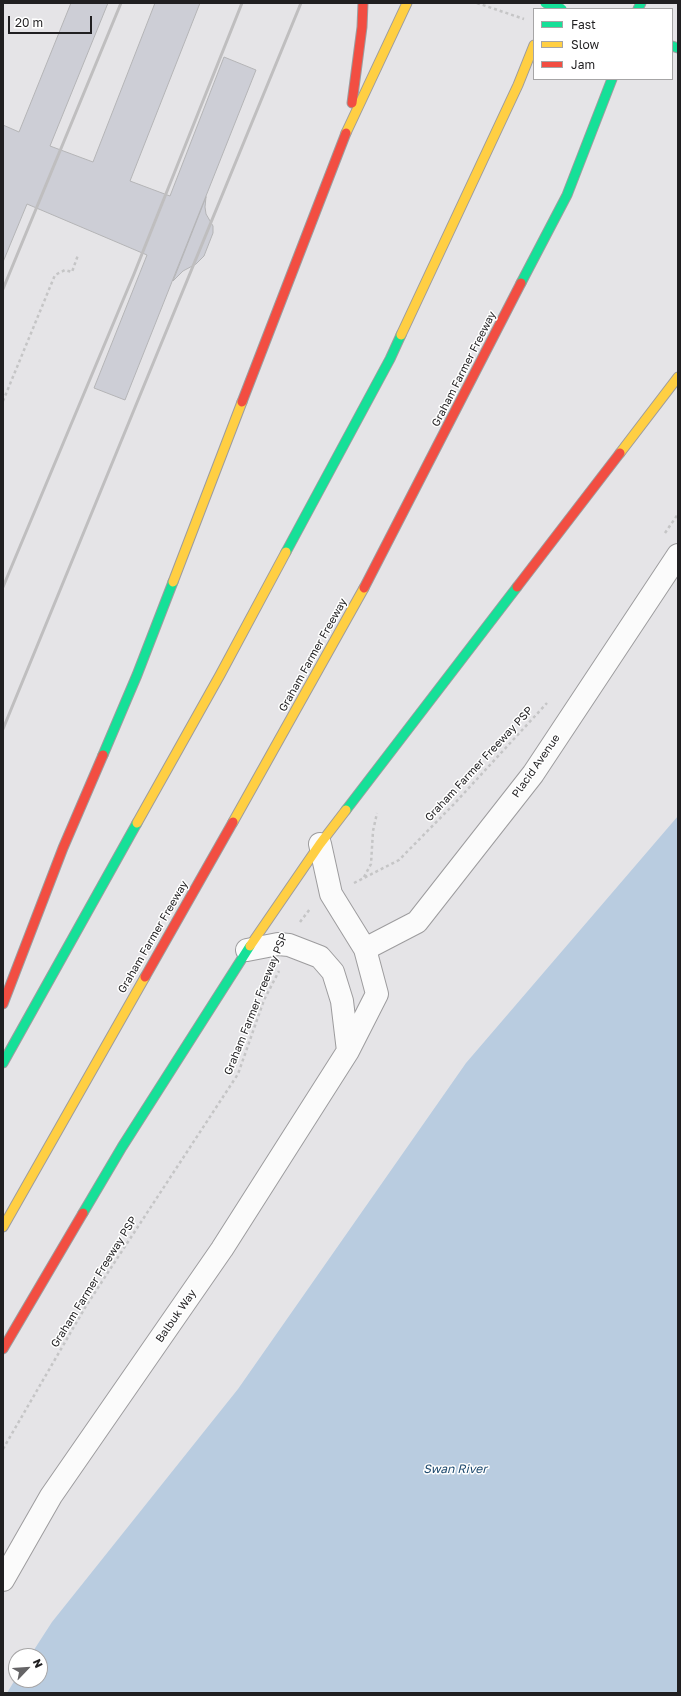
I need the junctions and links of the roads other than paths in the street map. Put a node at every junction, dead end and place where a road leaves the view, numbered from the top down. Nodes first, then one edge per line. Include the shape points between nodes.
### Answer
1 (363, 3) edge
2 (407, 3) edge
3 (545, 3) edge
4 (559, 8) edge
5 (533, 47) edge
6 (612, 80) edge
7 (349, 124) junction
8 (678, 377) edge
9 (678, 555) edge
10 (320, 844) junction
11 (365, 949) junction
12 (247, 950) junction
13 (3, 1004) edge
14 (348, 1051) junction
15 (3, 1063) edge
16 (3, 1227) edge
17 (3, 1349) edge
18 (3, 1580) edge

1 - 7 main road
2 - 7 main road
3 - 4 main road, bridge
5 - 15 main road via 390,359 220,675
6 - 16 main road, Graham Farmer Freeway via 567,196 354,608
7 - 13 main road via 137,675 63,848
8 - 10 main road
9 - 11 street, Placid Avenue via 533,774 417,922
10 - 11 street, Balbuk Way via 331,894
10 - 12 main road
11 - 14 street, Balbuk Way via 377,994
12 - 14 street via 270,944 289,945 320,957 333,972 342,1002
12 - 17 main road via 122,1147
14 - 18 street, Balbuk Way via 222,1249 51,1496

